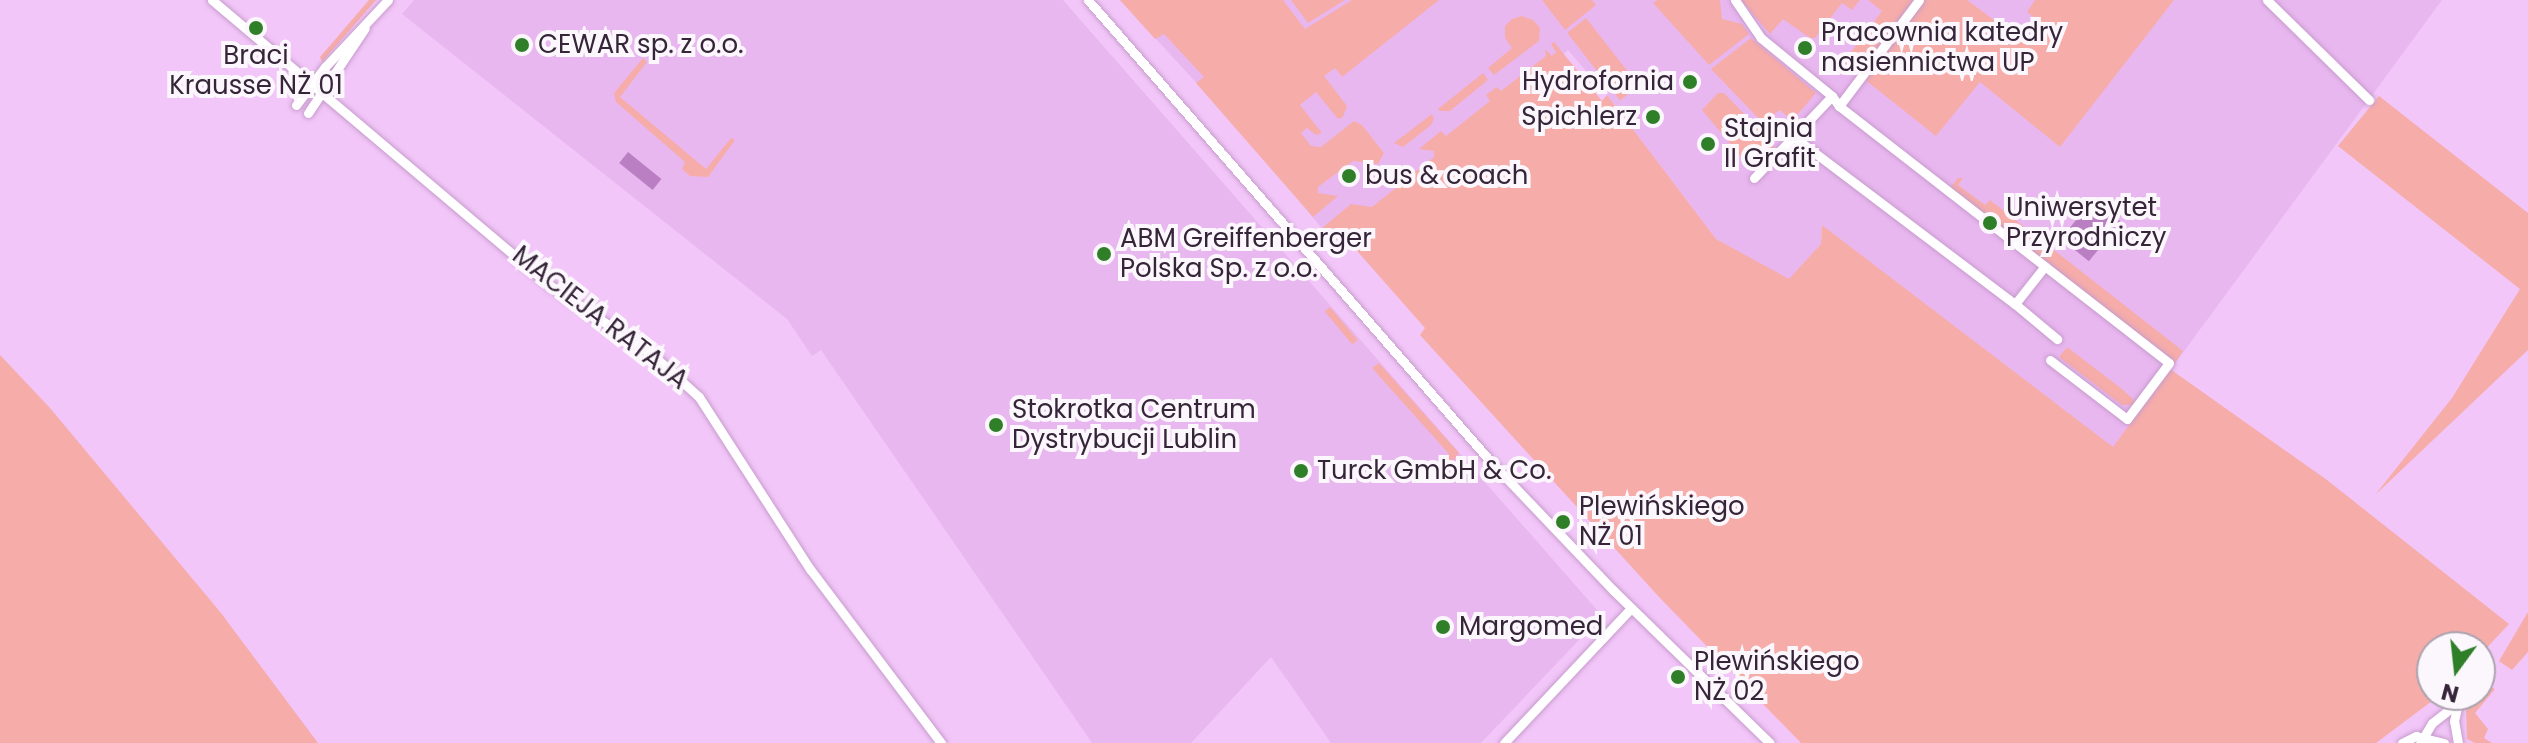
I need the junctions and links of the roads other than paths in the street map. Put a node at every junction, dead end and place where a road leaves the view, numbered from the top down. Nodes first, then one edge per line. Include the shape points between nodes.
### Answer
1 (212, 0) edge
2 (388, 0) edge
3 (1088, 0) edge
4 (1735, 0) edge
5 (1919, 0) edge
6 (2267, 0) edge
7 (366, 25) junction
8 (313, 82) junction
9 (324, 91) junction
10 (1832, 96) junction
11 (2369, 100) dead end
12 (296, 105) dead end
13 (1839, 106) junction
14 (308, 113) dead end
15 (1794, 137) junction
16 (1754, 178) dead end
17 (2045, 266) junction
18 (2015, 304) junction
19 (2057, 339) dead end
20 (2050, 360) dead end
21 (1631, 608) junction
22 (2425, 741) edge
23 (941, 743) edge
24 (1504, 743) edge
25 (1770, 743) edge
26 (2402, 743) edge
27 (2444, 743) edge
28 (2458, 743) edge

1 - 8 street, MACIEJA RATAJA
2 - 7 street
3 - 21 street via 1491,462
4 - 10 street via 1761,38
5 - 13 street
6 - 11 street
7 - 8 street
7 - 9 street
8 - 9 street, MACIEJA RATAJA
8 - 12 street
9 - 14 street
9 - 23 street, MACIEJA RATAJA via 551,286 642,348 699,397 810,569
10 - 13 street
10 - 15 street
13 - 17 street
15 - 16 street
15 - 18 street
17 - 18 street
17 - 20 street via 2169,363 2127,419
18 - 19 street
21 - 24 street
21 - 25 street
22 - 26 street via 2416,736
22 - 27 street
22 - 28 street via 2432,723 2458,703

